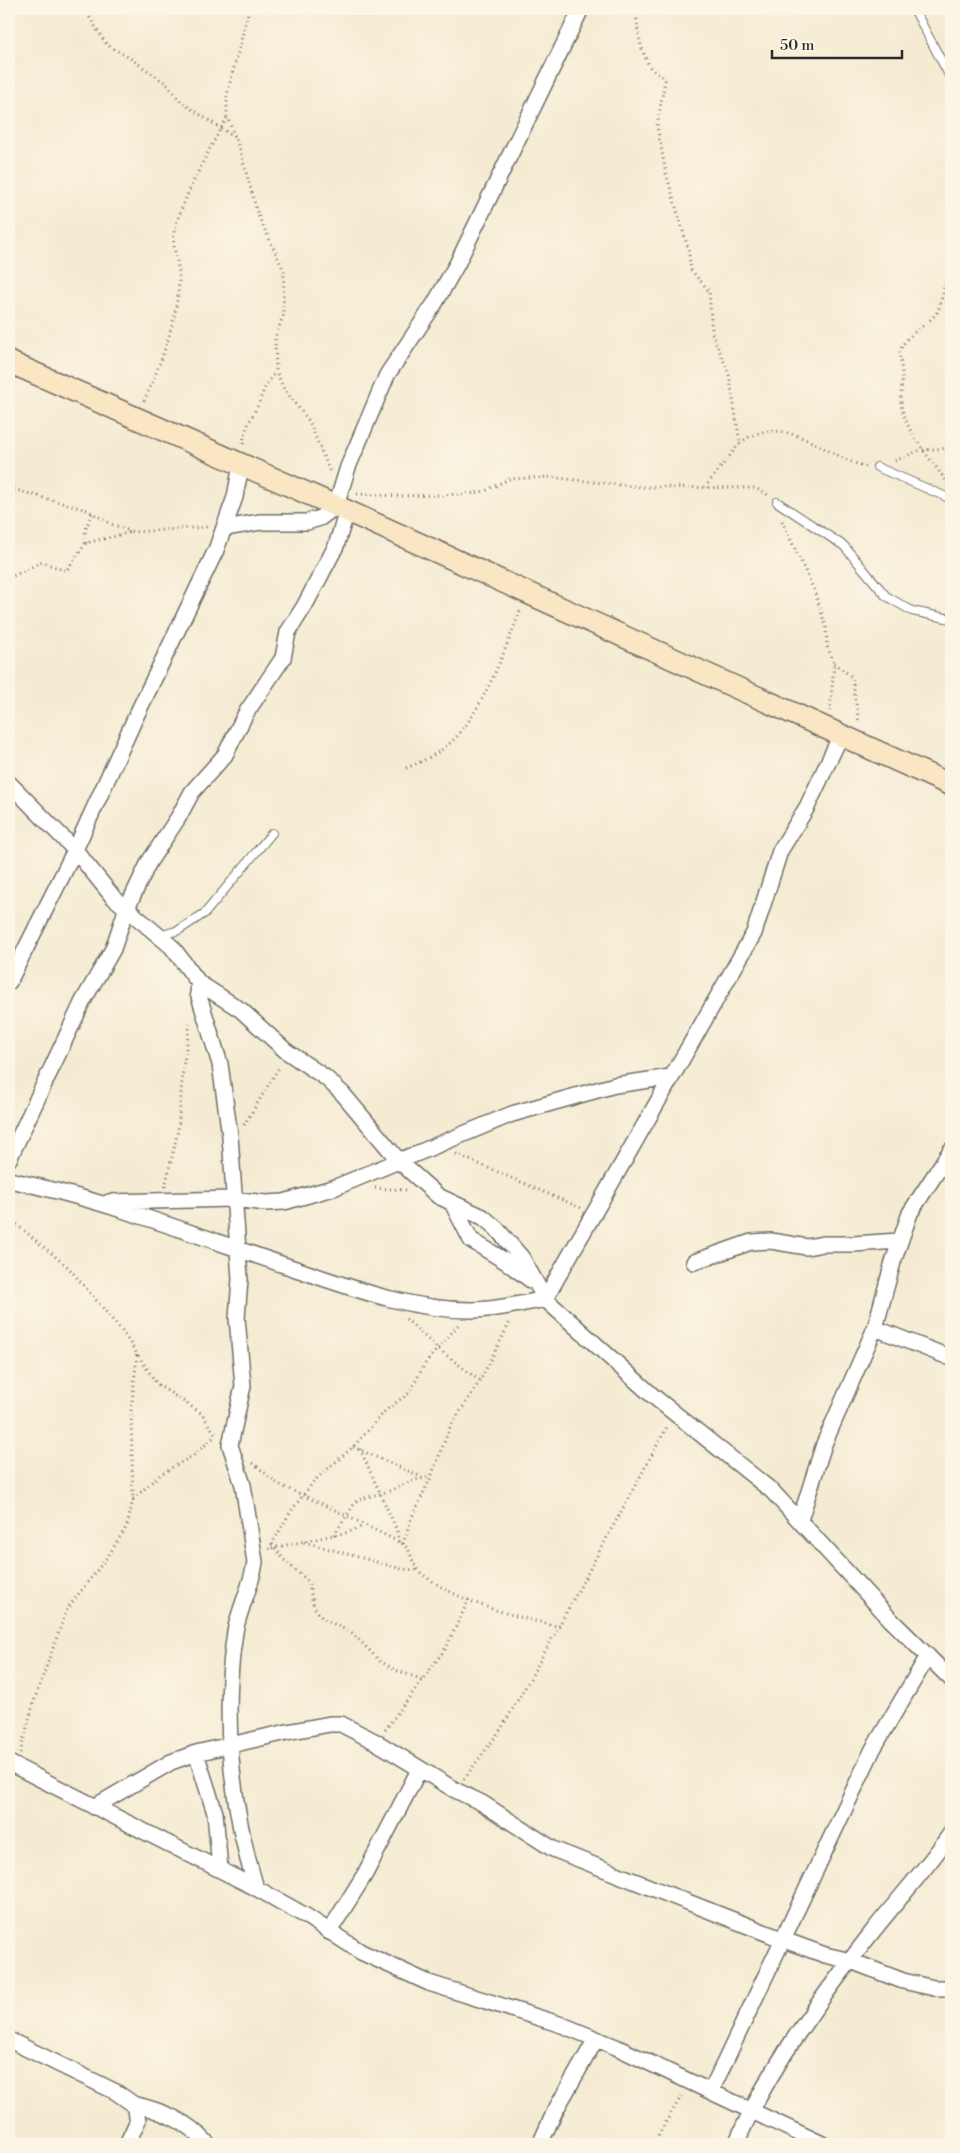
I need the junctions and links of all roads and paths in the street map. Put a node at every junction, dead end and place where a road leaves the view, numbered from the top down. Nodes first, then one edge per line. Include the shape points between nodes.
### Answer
1 (84, 9) edge
2 (249, 9) edge
3 (581, 9) edge
4 (636, 9) edge
5 (914, 9) edge
6 (951, 79) edge
7 (227, 117) junction
8 (221, 129) junction
9 (235, 137) junction
10 (951, 276) edge
11 (9, 362) edge
12 (276, 371) junction
13 (136, 419) junction
14 (740, 443) junction
15 (951, 448) edge
16 (924, 449) junction
17 (241, 465) junction
18 (876, 467) junction
19 (9, 488) edge
20 (704, 488) junction
21 (951, 490) edge
22 (951, 499) edge
23 (777, 502) junction
24 (341, 504) junction
25 (92, 513) junction
26 (225, 528) junction
27 (133, 532) junction
28 (86, 543) junction
29 (9, 578) edge
30 (527, 594) junction
31 (951, 619) edge
32 (834, 664) junction
33 (835, 732) junction
34 (860, 744) junction
35 (406, 768) dead end
36 (9, 783) edge
37 (951, 785) edge
38 (272, 833) dead end
39 (75, 850) junction
40 (126, 910) junction
41 (159, 936) junction
42 (9, 982) edge
43 (199, 988) junction
44 (671, 1077) junction
45 (437, 1145) junction
46 (951, 1150) edge
47 (9, 1159) edge
48 (400, 1162) junction
49 (9, 1180) edge
50 (372, 1188) dead end
51 (438, 1196) junction
52 (233, 1198) junction
53 (162, 1201) junction
54 (95, 1202) junction
55 (453, 1205) junction
56 (593, 1214) junction
57 (9, 1218) edge
58 (899, 1241) junction
59 (237, 1249) junction
60 (694, 1262) dead end
61 (541, 1292) junction
62 (390, 1298) junction
63 (527, 1303) junction
64 (475, 1310) junction
65 (875, 1328) junction
66 (437, 1348) junction
67 (137, 1355) junction
68 (951, 1358) edge
69 (480, 1380) junction
70 (675, 1413) junction
71 (216, 1435) junction
72 (353, 1446) junction
73 (232, 1449) junction
74 (360, 1449) junction
75 (423, 1477) junction
76 (431, 1477) junction
77 (380, 1494) junction
78 (302, 1495) junction
79 (133, 1499) junction
80 (347, 1515) junction
81 (800, 1520) junction
82 (364, 1525) junction
83 (334, 1535) junction
84 (304, 1542) junction
85 (402, 1544) junction
86 (273, 1545) junction
87 (416, 1570) junction
88 (254, 1572) junction
89 (469, 1599) junction
90 (560, 1627) junction
91 (928, 1656) junction
92 (951, 1679) edge
93 (424, 1680) junction
94 (376, 1742) junction
95 (232, 1747) junction
96 (196, 1753) junction
97 (13, 1765) edge
98 (419, 1770) junction
99 (455, 1790) junction
100 (94, 1807) junction
101 (951, 1833) edge
102 (220, 1869) junction
103 (256, 1888) junction
104 (329, 1932) junction
105 (784, 1940) junction
106 (851, 1961) junction
107 (951, 1988) edge
108 (596, 2039) junction
109 (9, 2040) edge
110 (690, 2081) junction
111 (711, 2091) junction
112 (133, 2104) junction
113 (752, 2110) junction
114 (127, 2144) edge
115 (208, 2144) edge
116 (540, 2144) edge
117 (653, 2144) edge
118 (736, 2144) edge
119 (822, 2144) edge

1 - 8 path via 107,45 167,84 181,102
2 - 7 path via 227,95
3 - 24 street via 457,264 387,374 348,467
4 - 14 path via 638,35 644,53 652,70 665,80 657,126 666,173 688,248 691,270 709,291 712,333 729,374
5 - 6 lane
7 - 8 path
7 - 9 path
8 - 9 path
8 - 13 path via 175,228 173,245 179,278 176,308 155,375
9 - 12 path via 258,215 284,270 283,316 276,338
10 - 16 path via 946,282 938,311 904,342 900,355 900,402 904,418
11 - 13 street
12 - 17 path via 262,390 246,429
12 - 24 path via 284,389 309,421
13 - 17 street
14 - 18 path via 752,434 764,432 794,434 860,465
14 - 20 path
15 - 16 path
16 - 18 path
16 - 21 path
17 - 24 street
17 - 26 street
18 - 22 lane
19 - 25 path
20 - 23 path via 755,488
20 - 24 path via 641,487 540,477 509,479 485,491 469,494 399,496
23 - 31 lane via 844,546 886,596 912,611
23 - 32 path via 814,590
24 - 26 street via 320,518 307,522 261,522
24 - 30 street
24 - 40 street via 336,546 288,632 282,658 246,713 225,755 192,792 149,862
25 - 27 path
25 - 28 path
26 - 27 path
26 - 39 street
27 - 28 path
28 - 29 path via 66,570 42,562
30 - 33 street
30 - 35 path via 502,656 464,727 439,752
32 - 33 path
32 - 34 path via 852,676
33 - 34 street
33 - 44 street via 807,807 780,851 754,933
34 - 37 street
36 - 39 street
38 - 41 lane via 205,913 179,930
39 - 40 street
39 - 42 street
40 - 41 street
40 - 47 street via 113,949 83,1001
41 - 43 street via 183,959
43 - 48 street via 241,1010 286,1051 326,1078
43 - 52 street via 223,1081
43 - 53 path via 192,1010 183,1068 178,1131
44 - 45 street via 615,1085 512,1114
44 - 56 street
45 - 48 street
45 - 56 path
46 - 58 street via 910,1213
48 - 51 street
48 - 52 street via 336,1187 284,1202
49 - 54 street
50 - 51 path
51 - 55 street
52 - 53 street
52 - 59 street
53 - 54 street
54 - 59 street
55 - 61 street via 470,1240 505,1261
55 - 61 street via 483,1217 496,1228 522,1258
56 - 61 street
57 - 67 path via 69,1268 106,1310
58 - 60 street via 807,1247 771,1241 751,1242
58 - 65 street
59 - 62 street
59 - 73 street via 240,1279 237,1318 243,1386
61 - 63 street
61 - 70 street
62 - 64 street
62 - 66 path via 409,1322
63 - 64 street
63 - 69 path via 508,1324
64 - 66 path
65 - 68 street
65 - 81 street via 824,1444
66 - 69 path
66 - 72 path via 409,1393 386,1410
67 - 71 path via 157,1384 201,1413
67 - 79 path via 131,1411
69 - 76 path via 450,1427
70 - 81 street via 766,1485
70 - 90 path
71 - 73 path
71 - 79 path via 194,1455 161,1474
72 - 74 path
72 - 78 path via 326,1468
73 - 78 path via 278,1484
73 - 88 street via 246,1496
74 - 75 path
74 - 77 path
75 - 76 path
75 - 77 path
76 - 85 path
77 - 80 path via 357,1500
77 - 85 path
78 - 80 path
78 - 86 path
79 - 97 path via 127,1526 118,1542 67,1609
80 - 82 path
80 - 83 path
81 - 91 street
82 - 83 path
82 - 85 path
83 - 84 path
84 - 86 path
84 - 87 path
85 - 87 path via 409,1550
86 - 88 path
86 - 93 path via 308,1582 314,1607 322,1618 352,1633 377,1658 395,1670
87 - 89 path
88 - 95 street via 240,1610 231,1660
89 - 90 path via 498,1611
89 - 93 path via 446,1648
90 - 99 path via 501,1729
91 - 92 street
91 - 105 street via 872,1750
93 - 94 path
94 - 95 street via 351,1728 330,1724
94 - 98 street
95 - 96 street
95 - 103 street via 240,1822
96 - 100 street via 172,1762
96 - 102 street via 215,1813
97 - 100 street
98 - 99 street
98 - 104 street via 365,1874
99 - 105 street via 482,1803 553,1849
100 - 102 street
101 - 106 street
102 - 103 street
103 - 104 street
104 - 108 street via 360,1952 429,1983
105 - 106 street
105 - 111 street
106 - 107 street via 903,1981
106 - 113 street via 788,2049
108 - 110 street
108 - 116 street via 554,2112
109 - 112 street via 116,2092
110 - 111 street
110 - 117 path
111 - 113 street
112 - 114 street via 138,2120
112 - 115 street via 160,2110 179,2119
113 - 118 street
113 - 119 street

